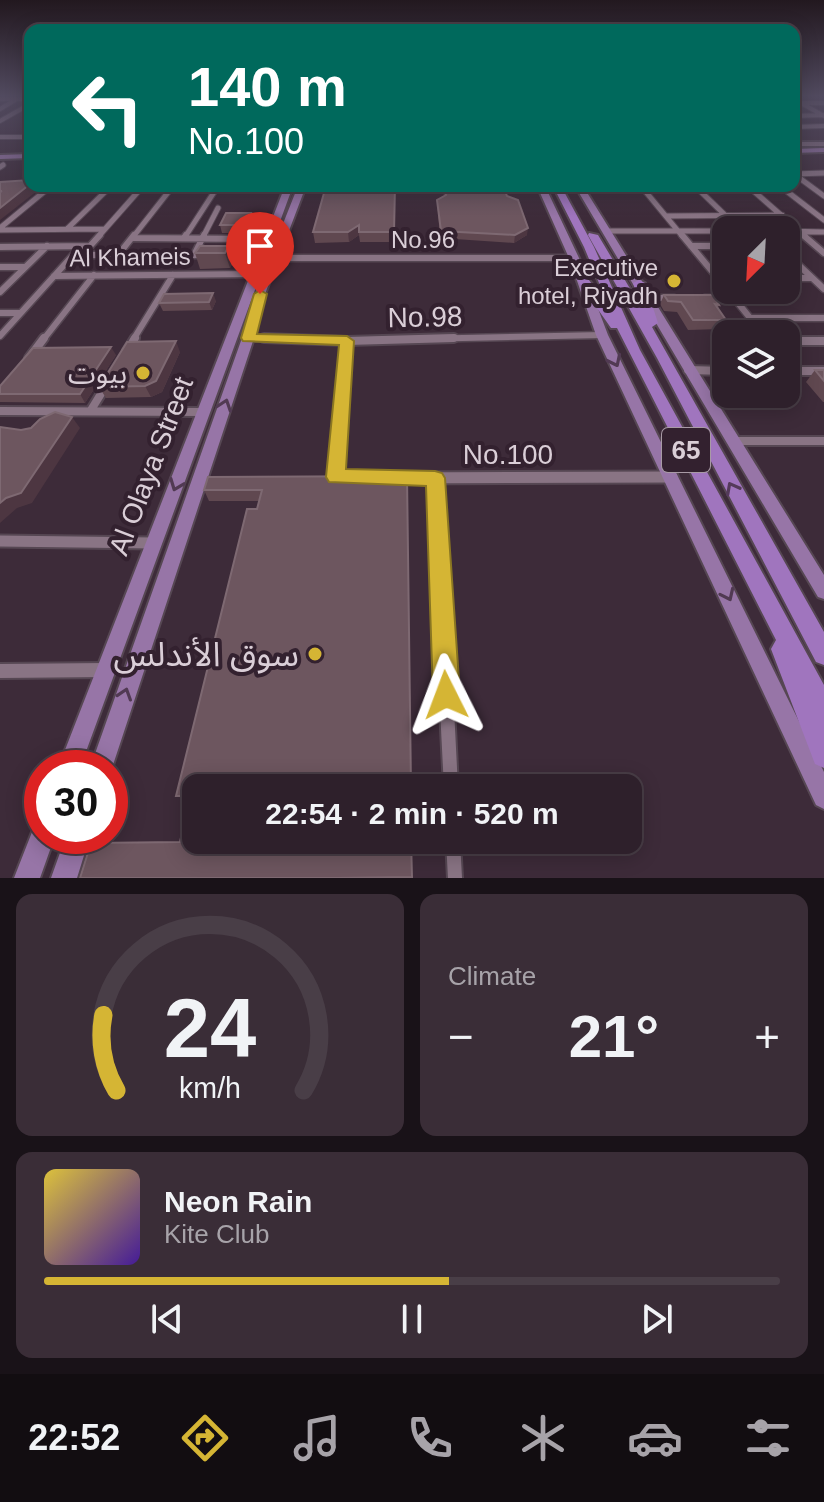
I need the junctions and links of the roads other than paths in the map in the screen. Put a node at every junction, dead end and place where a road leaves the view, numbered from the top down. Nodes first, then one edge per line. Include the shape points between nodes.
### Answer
1 (0, 137) edge
2 (24, 137) edge
3 (800, 148) edge
4 (824, 148) edge
5 (24, 159) edge
6 (1, 162) edge
7 (824, 173) edge
8 (800, 174) edge
9 (800, 178) edge
10 (44, 192) edge
11 (105, 192) edge
12 (138, 192) edge
13 (168, 192) edge
14 (214, 192) edge
15 (287, 192) edge
16 (300, 192) edge
17 (549, 192) edge
18 (550, 192) edge
19 (569, 192) edge
20 (584, 192) edge
21 (646, 192) edge
22 (701, 192) edge
23 (755, 192) edge
24 (788, 192) edge
25 (823, 195) edge
26 (218, 208) dead end
27 (725, 215) junction
28 (782, 215) joint
29 (666, 216) junction
30 (824, 220) edge
31 (0, 229) edge
32 (67, 229) junction
33 (105, 229) junction
34 (607, 231) junction
35 (679, 231) junction
36 (712, 231) edge
37 (800, 231) edge
38 (800, 232) edge
39 (824, 232) edge
40 (133, 238) junction
41 (184, 238) junction
42 (202, 239) junction
43 (268, 239) junction
44 (47, 246) junction
45 (81, 246) junction
46 (691, 246) junction
47 (712, 246) edge
48 (0, 247) edge
49 (824, 253) edge
50 (73, 255) junction
51 (118, 255) junction
52 (194, 255) junction
53 (262, 255) junction
54 (274, 258) junction
55 (574, 258) junction
56 (800, 266) edge
57 (0, 267) edge
58 (24, 267) junction
59 (712, 268) edge
60 (254, 274) junction
61 (579, 274) junction
62 (94, 275) junction
63 (173, 275) junction
64 (54, 276) junction
65 (800, 278) edge
66 (812, 278) junction
67 (266, 279) junction
68 (639, 283) junction
69 (824, 289) edge
70 (0, 292) edge
71 (247, 295) junction
72 (649, 298) junction
73 (677, 298) edge
74 (691, 298) edge
75 (712, 298) edge
76 (738, 304) edge
77 (0, 313) edge
78 (20, 313) junction
79 (751, 318) joint
80 (824, 318) edge
81 (602, 335) junction
82 (0, 336) edge
83 (248, 338) junction
84 (347, 341) junction
85 (800, 341) edge
86 (824, 341) edge
87 (633, 350) junction
88 (123, 356) edge
89 (664, 358) junction
90 (21, 369) edge
91 (115, 370) edge
92 (688, 370) junction
93 (712, 371) edge
94 (800, 371) edge
95 (824, 371) edge
96 (91, 410) junction
97 (0, 412) edge
98 (204, 412) junction
99 (732, 441) junction
100 (824, 441) edge
101 (321, 477) edge
102 (336, 477) junction
103 (350, 477) edge
104 (673, 477) junction
105 (379, 478) edge
106 (435, 478) junction
107 (0, 541) edge
108 (153, 543) junction
109 (172, 554) junction
110 (146, 563) junction
111 (774, 564) junction
112 (824, 591) edge
113 (824, 631) edge
114 (783, 632) junction
115 (824, 654) edge
116 (107, 670) junction
117 (0, 671) edge
118 (824, 709) edge
119 (76, 750) edge
120 (107, 750) edge
121 (824, 755) edge
122 (450, 774) edge
123 (824, 797) edge
124 (36, 854) edge
125 (72, 854) edge
126 (454, 854) edge
127 (27, 878) edge
128 (64, 878) edge
129 (455, 878) edge

1 - 2 street
3 - 4 main road
5 - 6 main road
7 - 8 street
9 - 25 street
10 - 31 street
11 - 32 street
12 - 33 street
13 - 40 street
14 - 41 street
15 - 43 main road, Al Olaya Street
16 - 54 main road, Al Olaya Street
17 - 55 main road
18 - 87 highway, 65 via 589,247
19 - 89 highway, 65
20 - 34 main road
21 - 29 street
22 - 27 street
23 - 28 street
24 - 30 street
26 - 42 street
27 - 28 street
27 - 29 street
29 - 35 street
31 - 32 street
32 - 33 street
33 - 45 street via 90,246
34 - 35 street
34 - 68 main road
35 - 36 street
35 - 46 street
37 - 39 street
38 - 49 street
40 - 41 street
40 - 51 street
41 - 42 street
42 - 43 street
42 - 52 street
43 - 53 main road, Al Olaya Street
44 - 45 street
44 - 48 street
44 - 58 street
45 - 50 street
46 - 47 street
46 - 59 street
50 - 51 street
50 - 64 street
51 - 52 street
52 - 53 street
53 - 60 main road, Al Olaya Street
54 - 55 street, No.96
54 - 67 main road, Al Olaya Street
55 - 61 main road
56 - 66 street
57 - 58 street
58 - 70 street
60 - 63 street, Al Khameis
60 - 71 main road, Al Olaya Street
61 - 81 main road
61 - 87 highway
62 - 63 street, Al Khameis
62 - 64 street, Al Khameis
62 - 90 street
63 - 88 street
64 - 78 street
65 - 66 street
66 - 69 street
67 - 71 main road via 260,273 254,277
67 - 83 main road, Al Olaya Street
68 - 72 main road
68 - 89 highway
71 - 98 main road, Al Olaya Street
72 - 73 street
72 - 92 main road
74 - 75 street
76 - 79 street
77 - 78 street
78 - 82 street
79 - 80 street
81 - 84 street, No.98
81 -> 104 main road
83 - 84 street, No.98
109 -> 83 main road, Al Olaya Street via 207,479
84 - 102 street
85 - 86 street
87 - 114 highway, 65
111 -> 89 highway, 65
91 - 96 street
92 - 93 street
92 - 99 main road
94 - 95 street
96 - 97 street
96 - 98 street
98 -> 108 main road, Al Olaya Street
99 - 100 street
99 - 112 main road
101 - 102 street
102 - 103 street
104 - 106 street, No.100
104 -> 123 main road
105 - 106 street, No.100
106 - 122 street
107 - 108 street
108 - 110 main road, Al Olaya Street
109 - 110 main road via 145,593 139,591
120 -> 109 main road, Al Olaya Street
110 - 116 main road, Al Olaya Street
111 - 113 highway
111 - 115 highway, 65
114 - 118 highway, 65
114 - 121 highway via 780,643
116 - 117 street
116 - 119 main road, Al Olaya Street
124 - 127 main road
125 - 128 main road
126 - 129 street

